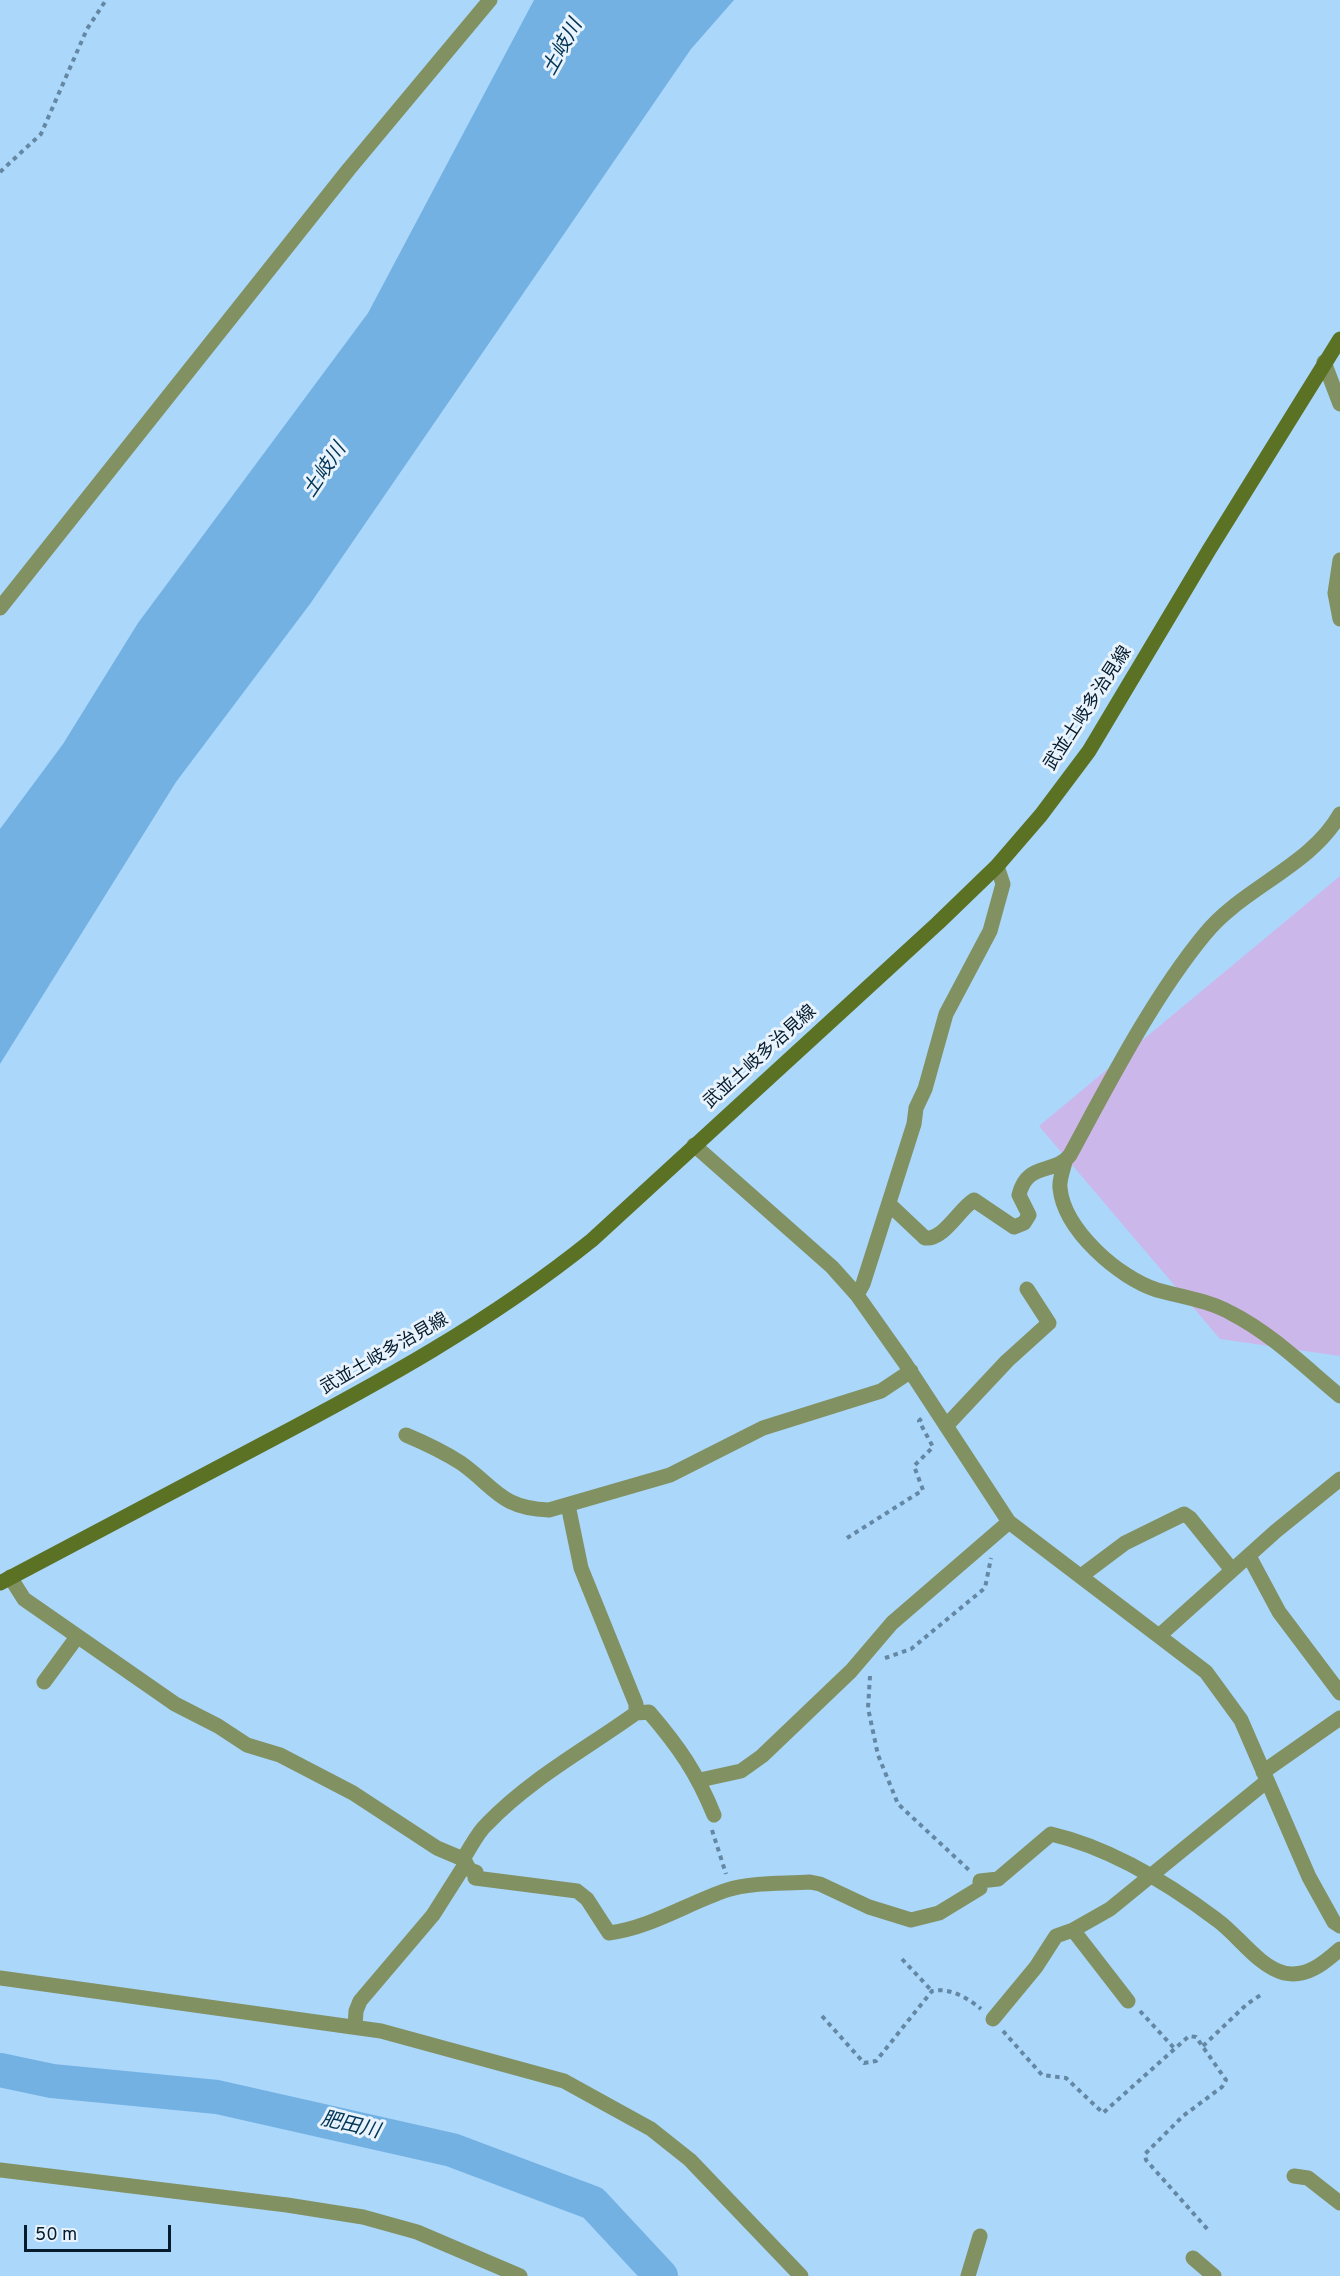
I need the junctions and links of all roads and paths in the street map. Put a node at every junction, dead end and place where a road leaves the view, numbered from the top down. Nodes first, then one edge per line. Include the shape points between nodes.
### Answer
1 (106, 0) edge
2 (490, 0) edge
3 (0, 172) edge
4 (1340, 339) edge
5 (1324, 362) junction
6 (1340, 404) edge
7 (1340, 560) edge
8 (0, 608) edge
9 (1340, 619) edge
10 (1340, 814) edge
11 (997, 866) junction
12 (694, 1145) junction
13 (1065, 1162) junction
14 (889, 1204) junction
15 (1027, 1289) dead end
16 (857, 1295) junction
17 (911, 1371) junction
18 (1340, 1396) edge
19 (933, 1405) junction
20 (946, 1425) junction
21 (406, 1435) dead end
22 (1340, 1479) edge
23 (568, 1505) junction
24 (1009, 1522) junction
25 (847, 1538) dead end
26 (992, 1554) dead end
27 (1249, 1556) junction
28 (1233, 1570) junction
29 (1082, 1576) junction
30 (5, 1580) edge
31 (1160, 1635) junction
32 (77, 1638) junction
33 (867, 1660) junction
34 (44, 1682) dead end
35 (1340, 1693) edge
36 (636, 1713) junction
37 (1338, 1723) edge
38 (1265, 1777) junction
39 (700, 1780) junction
40 (714, 1815) joint
41 (465, 1861) junction
42 (1149, 1875) junction
43 (980, 1881) junction
44 (730, 1889) junction
45 (1340, 1926) edge
46 (1073, 1930) junction
47 (1340, 1949) edge
48 (902, 1959) dead end
49 (0, 1978) edge
50 (932, 1991) junction
51 (1263, 1995) dead end
52 (1128, 2001) joint
53 (822, 2016) dead end
54 (993, 2019) junction
55 (355, 2027) junction
56 (1203, 2046) junction
57 (1174, 2048) junction
58 (0, 2170) edge
59 (1294, 2176) dead end
60 (1340, 2203) edge
61 (1209, 2231) dead end
62 (980, 2236) dead end
63 (1193, 2258) dead end
64 (520, 2276) edge
65 (801, 2276) edge
66 (968, 2276) edge
67 (1214, 2276) edge

1 - 3 path via 87,28 41,134
2 - 8 street via 348,169
4 - 5 main road, 武並土岐多治見線
5 - 6 street
5 - 11 main road, 武並土岐多治見線 via 1089,752
7 - 9 street via 1335,593
10 - 13 street via 1317,842 1278,876 1236,903 1205,933 1157,1004
11 - 12 main road, 武並土岐多治見線
11 - 14 street via 1003,884 990,931 946,1014
12 - 16 street via 832,1267
12 - 30 main road, 武並土岐多治見線 via 592,1240 488,1318 356,1394
13 - 14 street via 1030,1173 1019,1195 1029,1215 1018,1227 974,1200 931,1239
13 - 18 street via 1059,1185 1065,1210 1102,1256 1139,1282 1214,1305 1256,1327
14 - 16 street
15 - 20 street via 1049,1323
16 - 17 street
17 - 19 street
17 - 23 street via 881,1391 763,1428 670,1474
19 - 20 street
19 - 25 path via 920,1421 933,1447 914,1466 922,1490
20 - 24 street
21 - 23 street via 459,1462 507,1502 535,1510
22 - 27 street
23 - 36 street via 581,1568 636,1704
24 - 29 street
24 - 33 street via 892,1623
26 - 33 path via 985,1588 911,1649
27 - 28 street
27 - 35 street via 1279,1612
28 - 29 street via 1184,1514 1125,1543
28 - 31 street
29 - 31 street
30 - 32 street
31 - 38 street via 1206,1672 1241,1720
32 - 34 street
32 - 41 street via 175,1704 247,1745 280,1755 353,1793 436,1848
33 - 39 street via 762,1756 741,1771
33 - 43 path via 868,1708 879,1755 898,1804
36 - 39 street via 649,1712
36 - 41 street via 510,1802 485,1825
37 - 38 street
38 - 42 street
38 - 45 street via 1309,1877
39 - 40 street
40 - 44 path via 709,1820
41 - 44 street via 476,1872 475,1878 577,1892 587,1899 609,1933 628,1931
41 - 55 street via 433,1915 360,2001
42 - 43 street via 1076,1840 1051,1834 998,1880
42 - 46 street via 1110,1909
42 - 47 street via 1215,1918 1272,1969 1309,1972
43 - 44 street via 980,1888 939,1913 911,1920 869,1907 820,1884
46 - 52 street
46 - 54 street via 1056,1935 1036,1967
48 - 50 path
49 - 55 street
50 - 53 path via 876,2061 864,2063
50 - 54 path via 957,1994
51 - 56 path via 1247,2004
52 - 57 path
54 - 57 path via 1042,2075 1066,2078 1103,2113
55 - 65 street via 522,2068 564,2081 603,2100 651,2129 690,2160
56 - 57 path via 1196,2037 1189,2036
56 - 61 path via 1226,2080 1222,2088 1183,2116 1145,2154 1146,2160
58 - 64 street via 363,2217 417,2232
59 - 60 street via 1308,2178
62 - 66 street
63 - 67 street

